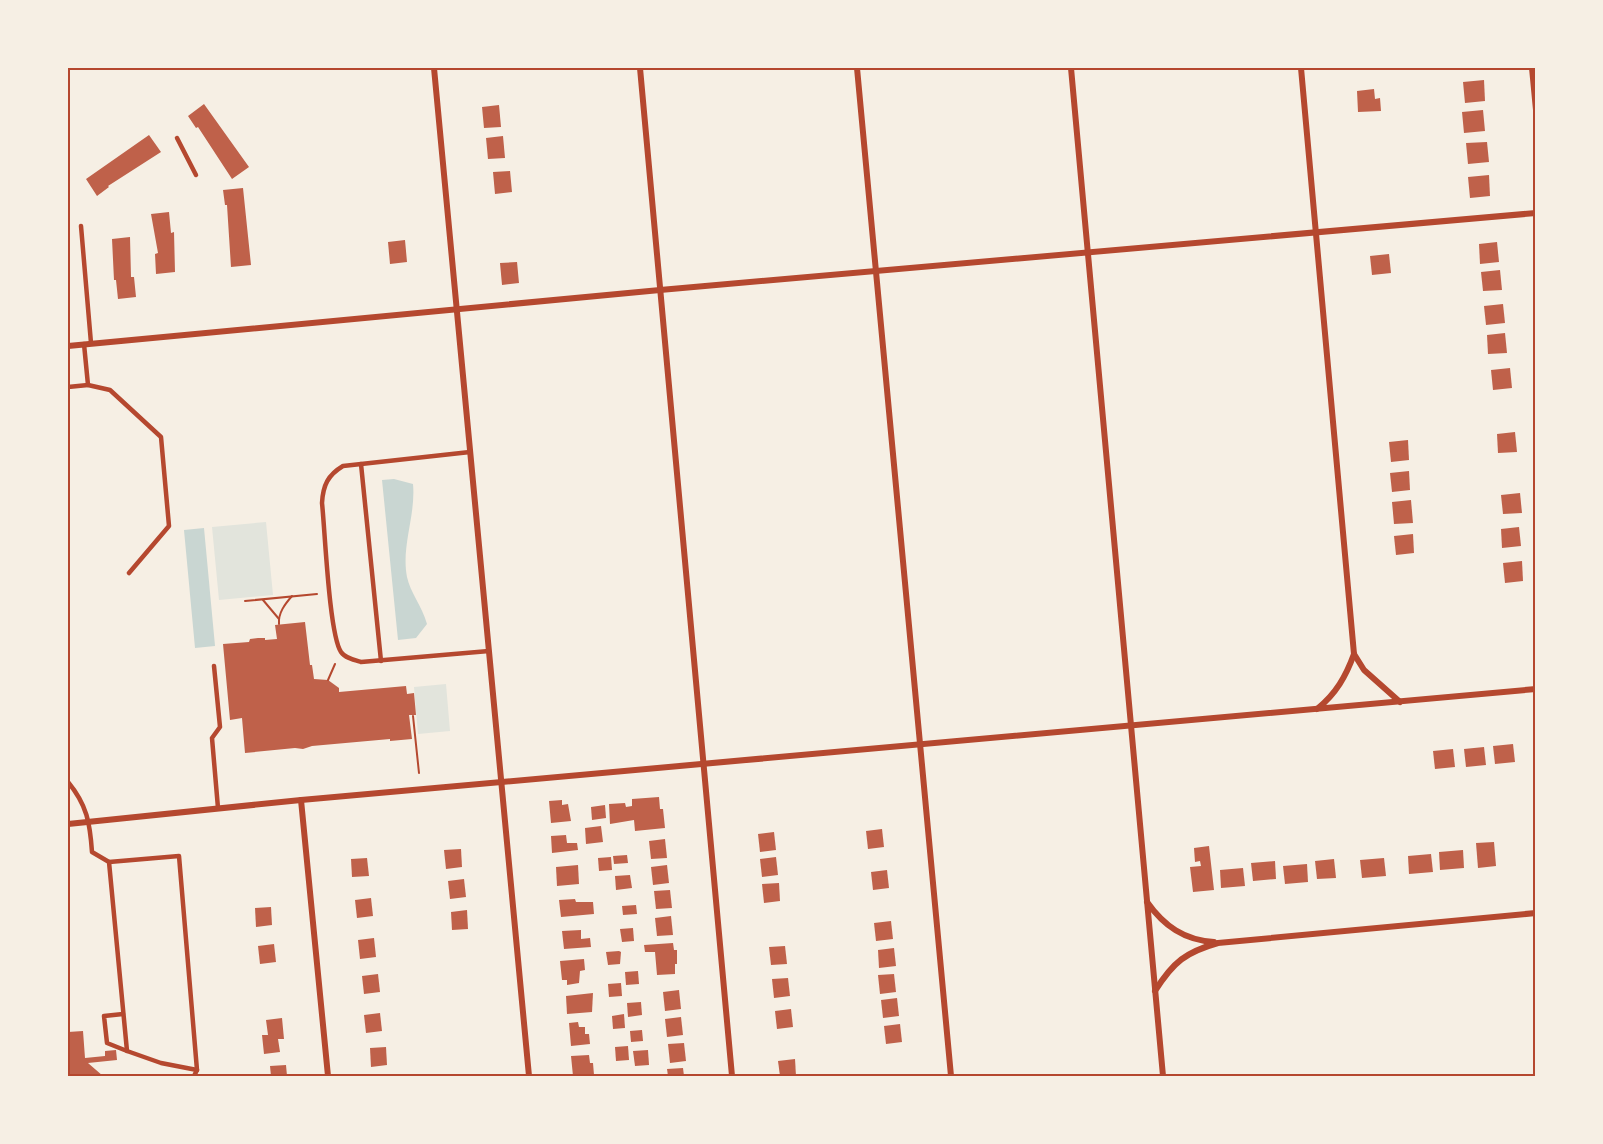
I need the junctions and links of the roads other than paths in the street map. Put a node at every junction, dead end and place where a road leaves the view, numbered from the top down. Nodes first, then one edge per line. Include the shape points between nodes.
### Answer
1 (434, 68) edge
2 (640, 68) edge
3 (857, 68) edge
4 (1071, 68) edge
5 (1301, 68) edge
6 (1532, 68) edge
7 (1536, 110) edge
8 (177, 138) dead end
9 (196, 175) dead end
10 (1536, 213) edge
11 (81, 226) dead end
12 (1316, 233) junction
13 (1087, 253) junction
14 (876, 271) junction
15 (660, 290) junction
16 (456, 309) junction
17 (87, 344) junction
18 (68, 346) edge
19 (88, 385) junction
20 (68, 387) edge
21 (470, 452) junction
22 (362, 464) junction
23 (129, 573) dead end
24 (489, 651) junction
25 (1354, 654) junction
26 (381, 661) junction
27 (214, 666) dead end
28 (1536, 689) edge
29 (1400, 702) junction
30 (1317, 709) junction
31 (1130, 726) junction
32 (919, 745) junction
33 (704, 765) junction
34 (68, 782) edge
35 (501, 783) junction
36 (301, 800) junction
37 (218, 808) junction
38 (90, 823) junction
39 (68, 824) edge
40 (109, 862) junction
41 (1147, 901) junction
42 (1536, 913) edge
43 (1218, 943) junction
44 (1155, 991) junction
45 (123, 1014) junction
46 (127, 1051) junction
47 (197, 1070) junction
48 (194, 1077) edge
49 (328, 1077) edge
50 (529, 1077) edge
51 (732, 1077) edge
52 (951, 1077) edge
53 (1163, 1077) edge

1 - 16 street
2 - 15 street
3 - 14 street
4 - 13 street
5 - 12 street
6 - 7 street
8 - 9 lane
10 - 12 street
11 - 17 lane
12 - 13 street
12 - 25 street
13 - 14 street
13 - 31 street
14 - 15 street
14 - 32 street
15 - 16 street
15 - 33 street
16 - 17 street
16 - 21 street
17 - 18 street
17 - 19 lane
19 - 20 lane
19 - 23 lane via 110,390 161,437 169,526
21 - 22 lane
21 - 24 street
22 - 26 lane
22 - 26 lane via 336,470 323,489 334,629 342,653 349,658
24 - 26 lane
24 - 35 street
25 - 29 street via 1365,670
25 - 30 street via 1347,674 1331,698
27 - 37 lane via 220,728 212,738
28 - 29 street
29 - 30 street
30 - 31 street
31 - 32 street
31 - 41 street
32 - 33 street
32 - 52 street
33 - 35 street
33 - 51 street
34 - 38 lane via 79,795
35 - 36 street
35 - 50 street
36 - 37 street
36 - 49 street
37 - 38 street
38 - 39 street
38 - 40 lane via 92,852
40 - 45 lane
40 - 47 lane via 179,856
41 - 43 street via 1170,928 1198,941
41 - 44 street
42 - 43 street
43 - 44 street via 1184,956
44 - 53 street
45 - 46 lane
45 - 46 lane via 104,1016 107,1042
46 - 47 lane
47 - 48 lane

